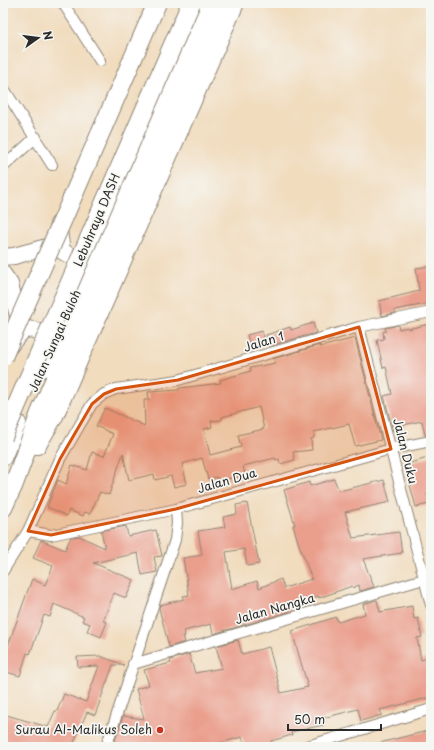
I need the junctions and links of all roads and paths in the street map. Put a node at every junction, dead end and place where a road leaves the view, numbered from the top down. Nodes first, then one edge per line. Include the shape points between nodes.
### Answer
1 (63, 3) edge
2 (151, 3) edge
3 (157, 3) edge
4 (191, 3) edge
5 (203, 3) edge
6 (219, 3) edge
7 (236, 3) edge
8 (100, 61) dead end
9 (3, 87) edge
10 (36, 137) junction
11 (52, 165) dead end
12 (3, 167) edge
13 (58, 218) junction
14 (97, 243) junction
15 (47, 247) junction
16 (3, 257) edge
17 (3, 274) edge
18 (431, 312) edge
19 (18, 316) junction
20 (359, 327) junction
21 (51, 350) junction
22 (3, 351) edge
23 (3, 357) edge
24 (3, 436) edge
25 (431, 440) edge
26 (391, 449) junction
27 (3, 458) edge
28 (14, 484) junction
29 (3, 508) edge
30 (176, 509) junction
31 (28, 531) junction
32 (3, 571) edge
33 (424, 579) junction
34 (431, 606) edge
35 (133, 664) junction
36 (431, 709) edge
37 (106, 747) edge
38 (304, 747) edge

1 - 8 street
2 - 13 highway via 85,147
3 - 23 highway, bridge
4 - 24 highway, Lebuhraya DASH, bridge
5 - 14 highway, Jalan Sungai Buloh
6 - 28 highway via 40,413
7 - 28 highway via 54,416
9 - 10 street
10 - 11 street
10 - 12 street
13 - 14 highway via 62,251 77,257
13 - 15 highway
14 - 21 highway, Jalan Sungai Buloh
15 - 16 highway
15 - 19 highway
17 - 19 highway via 10,284
18 - 20 street, Jalan 1
19 - 22 highway
20 - 26 street, Jalan Duku
20 - 31 street, Jalan 1 via 178,380 116,389 104,394 92,404 60,459
21 - 23 highway via 49,339 29,329 20,332
21 - 27 highway, Jalan Sungai Buloh
25 - 26 street, Jalan Dua
26 - 30 street, Jalan Dua
26 - 33 street, Jalan Duku
28 - 29 highway
30 - 31 street, Jalan Dua via 51,535
30 - 35 street via 175,540
31 - 32 street
33 - 34 street, Jalan Duku
33 - 35 street, Jalan Nangka
35 - 37 street
36 - 38 street

